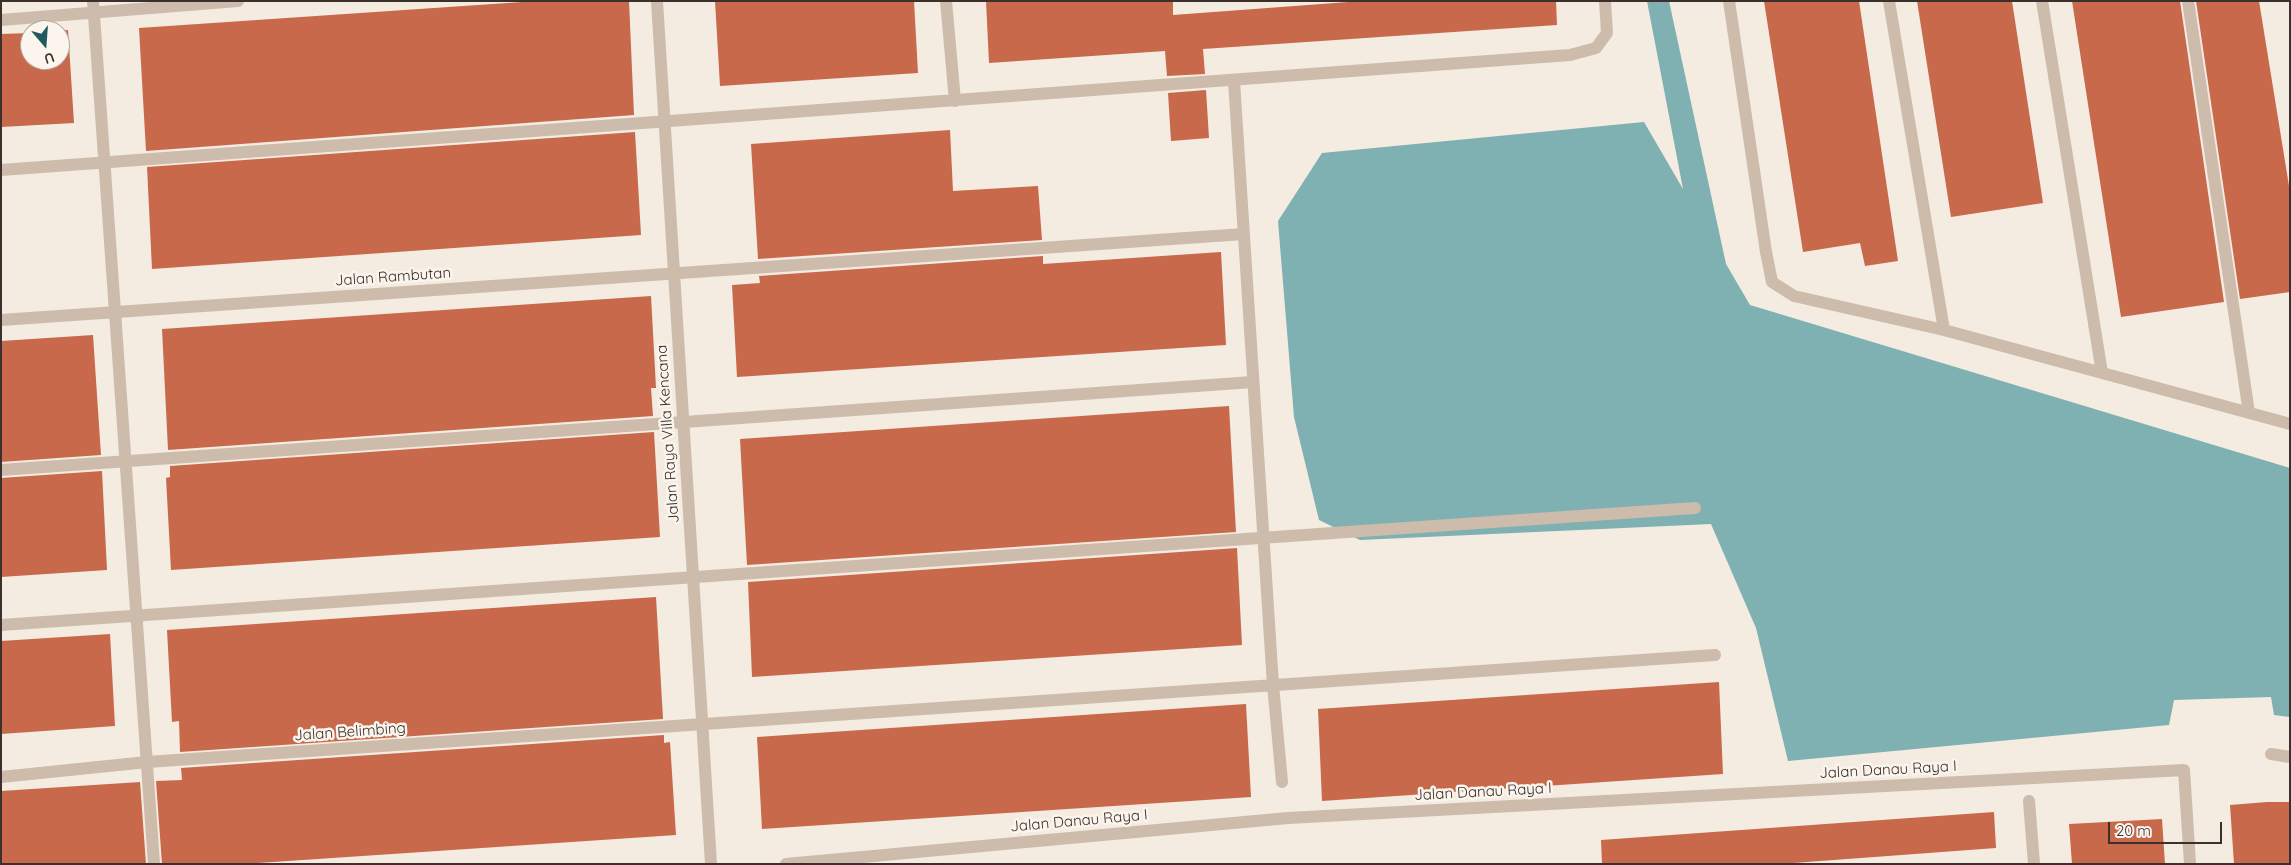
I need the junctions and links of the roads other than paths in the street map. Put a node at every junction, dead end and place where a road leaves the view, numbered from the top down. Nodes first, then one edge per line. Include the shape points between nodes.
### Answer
1 (238, 1) edge
2 (657, 1) edge
3 (946, 1) edge
4 (1605, 1) edge
5 (1729, 1) edge
6 (1890, 1) edge
7 (2042, 1) edge
8 (2188, 1) edge
9 (94, 8) edge
10 (1, 20) edge
11 (1234, 81) junction
12 (955, 101) junction
13 (664, 123) junction
14 (104, 162) junction
15 (1, 170) edge
16 (1244, 234) junction
17 (674, 273) junction
18 (115, 312) junction
19 (1, 320) edge
20 (1944, 330) junction
21 (2102, 373) junction
22 (1253, 382) junction
23 (2249, 413) junction
24 (683, 422) junction
25 (2290, 424) edge
26 (125, 461) junction
27 (1, 470) edge
28 (1696, 508) dead end
29 (1264, 538) junction
30 (693, 578) junction
31 (136, 617) junction
32 (1, 625) edge
33 (1715, 654) dead end
34 (1273, 685) junction
35 (702, 724) junction
36 (2271, 754) dead end
37 (2290, 757) edge
38 (146, 762) junction
39 (1, 776) edge
40 (1282, 782) dead end
41 (2029, 801) dead end
42 (154, 864) edge
43 (711, 864) edge
44 (786, 864) edge
45 (2034, 864) edge
46 (2190, 864) edge

1 - 9 street
2 - 13 street, Jalan Raya Villa Kencana
3 - 12 street
4 - 11 street via 1608,33 1596,48 1570,55
5 - 20 street via 1772,282 1794,296
6 - 20 street
7 - 21 street
8 - 23 street
9 - 10 street
9 - 14 street
11 - 12 street
11 - 16 street
12 - 13 street
13 - 14 street
13 - 17 street, Jalan Raya Villa Kencana
14 - 15 street
14 - 18 street
16 - 17 street, Jalan Rambutan
16 - 22 street
17 - 18 street, Jalan Rambutan
17 - 24 street, Jalan Raya Villa Kencana
18 - 19 street, Jalan Rambutan
18 - 26 street
20 - 21 street
21 - 23 street
22 - 24 street
22 - 29 street
23 - 25 street
24 - 26 street
24 - 30 street, Jalan Raya Villa Kencana
26 - 27 street
26 - 31 street
28 - 29 street
29 - 30 street
29 - 34 street
30 - 31 street
30 - 35 street, Jalan Raya Villa Kencana
31 - 32 street
31 - 38 street
33 - 34 street, Jalan Belimbing
34 - 35 street, Jalan Belimbing
34 - 40 street
35 - 38 street, Jalan Belimbing
35 - 43 street, Jalan Raya Villa Kencana
36 - 37 street
38 - 39 street, Jalan Belimbing
38 - 42 street
41 - 45 street
44 - 46 street, Jalan Danau Raya I via 1288,818 2184,770

